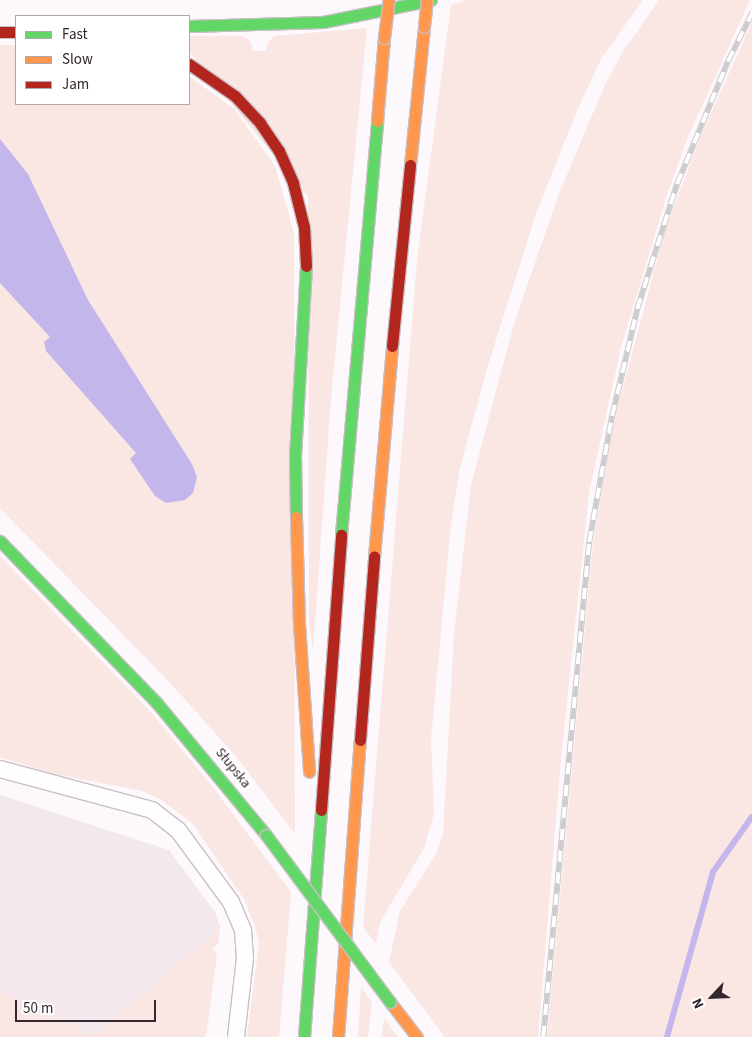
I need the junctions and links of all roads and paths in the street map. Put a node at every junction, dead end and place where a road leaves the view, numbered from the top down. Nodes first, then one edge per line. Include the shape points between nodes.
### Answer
1 (389, 0) edge
2 (427, 0) edge
3 (431, 0) edge
4 (190, 26) edge
5 (0, 32) edge
6 (15, 32) edge
7 (190, 65) edge
8 (0, 541) edge
9 (0, 769) edge
10 (317, 854) junction
11 (236, 1037) edge
12 (304, 1037) edge
13 (338, 1037) edge
14 (417, 1037) edge

1 - 10 main road, bridge via 346,461
2 - 13 main road, bridge via 384,420
3 - 4 main road via 323,22
5 - 6 main road
7 - 10 main road via 235,96 260,123 279,151 293,183 304,227 306,271 297,400 296,512 302,688
8 - 14 main road, Słupska, bridge via 163,709 266,835
9 - 11 street via 152,810 178,830 231,902 244,930 245,958
10 - 12 main road

